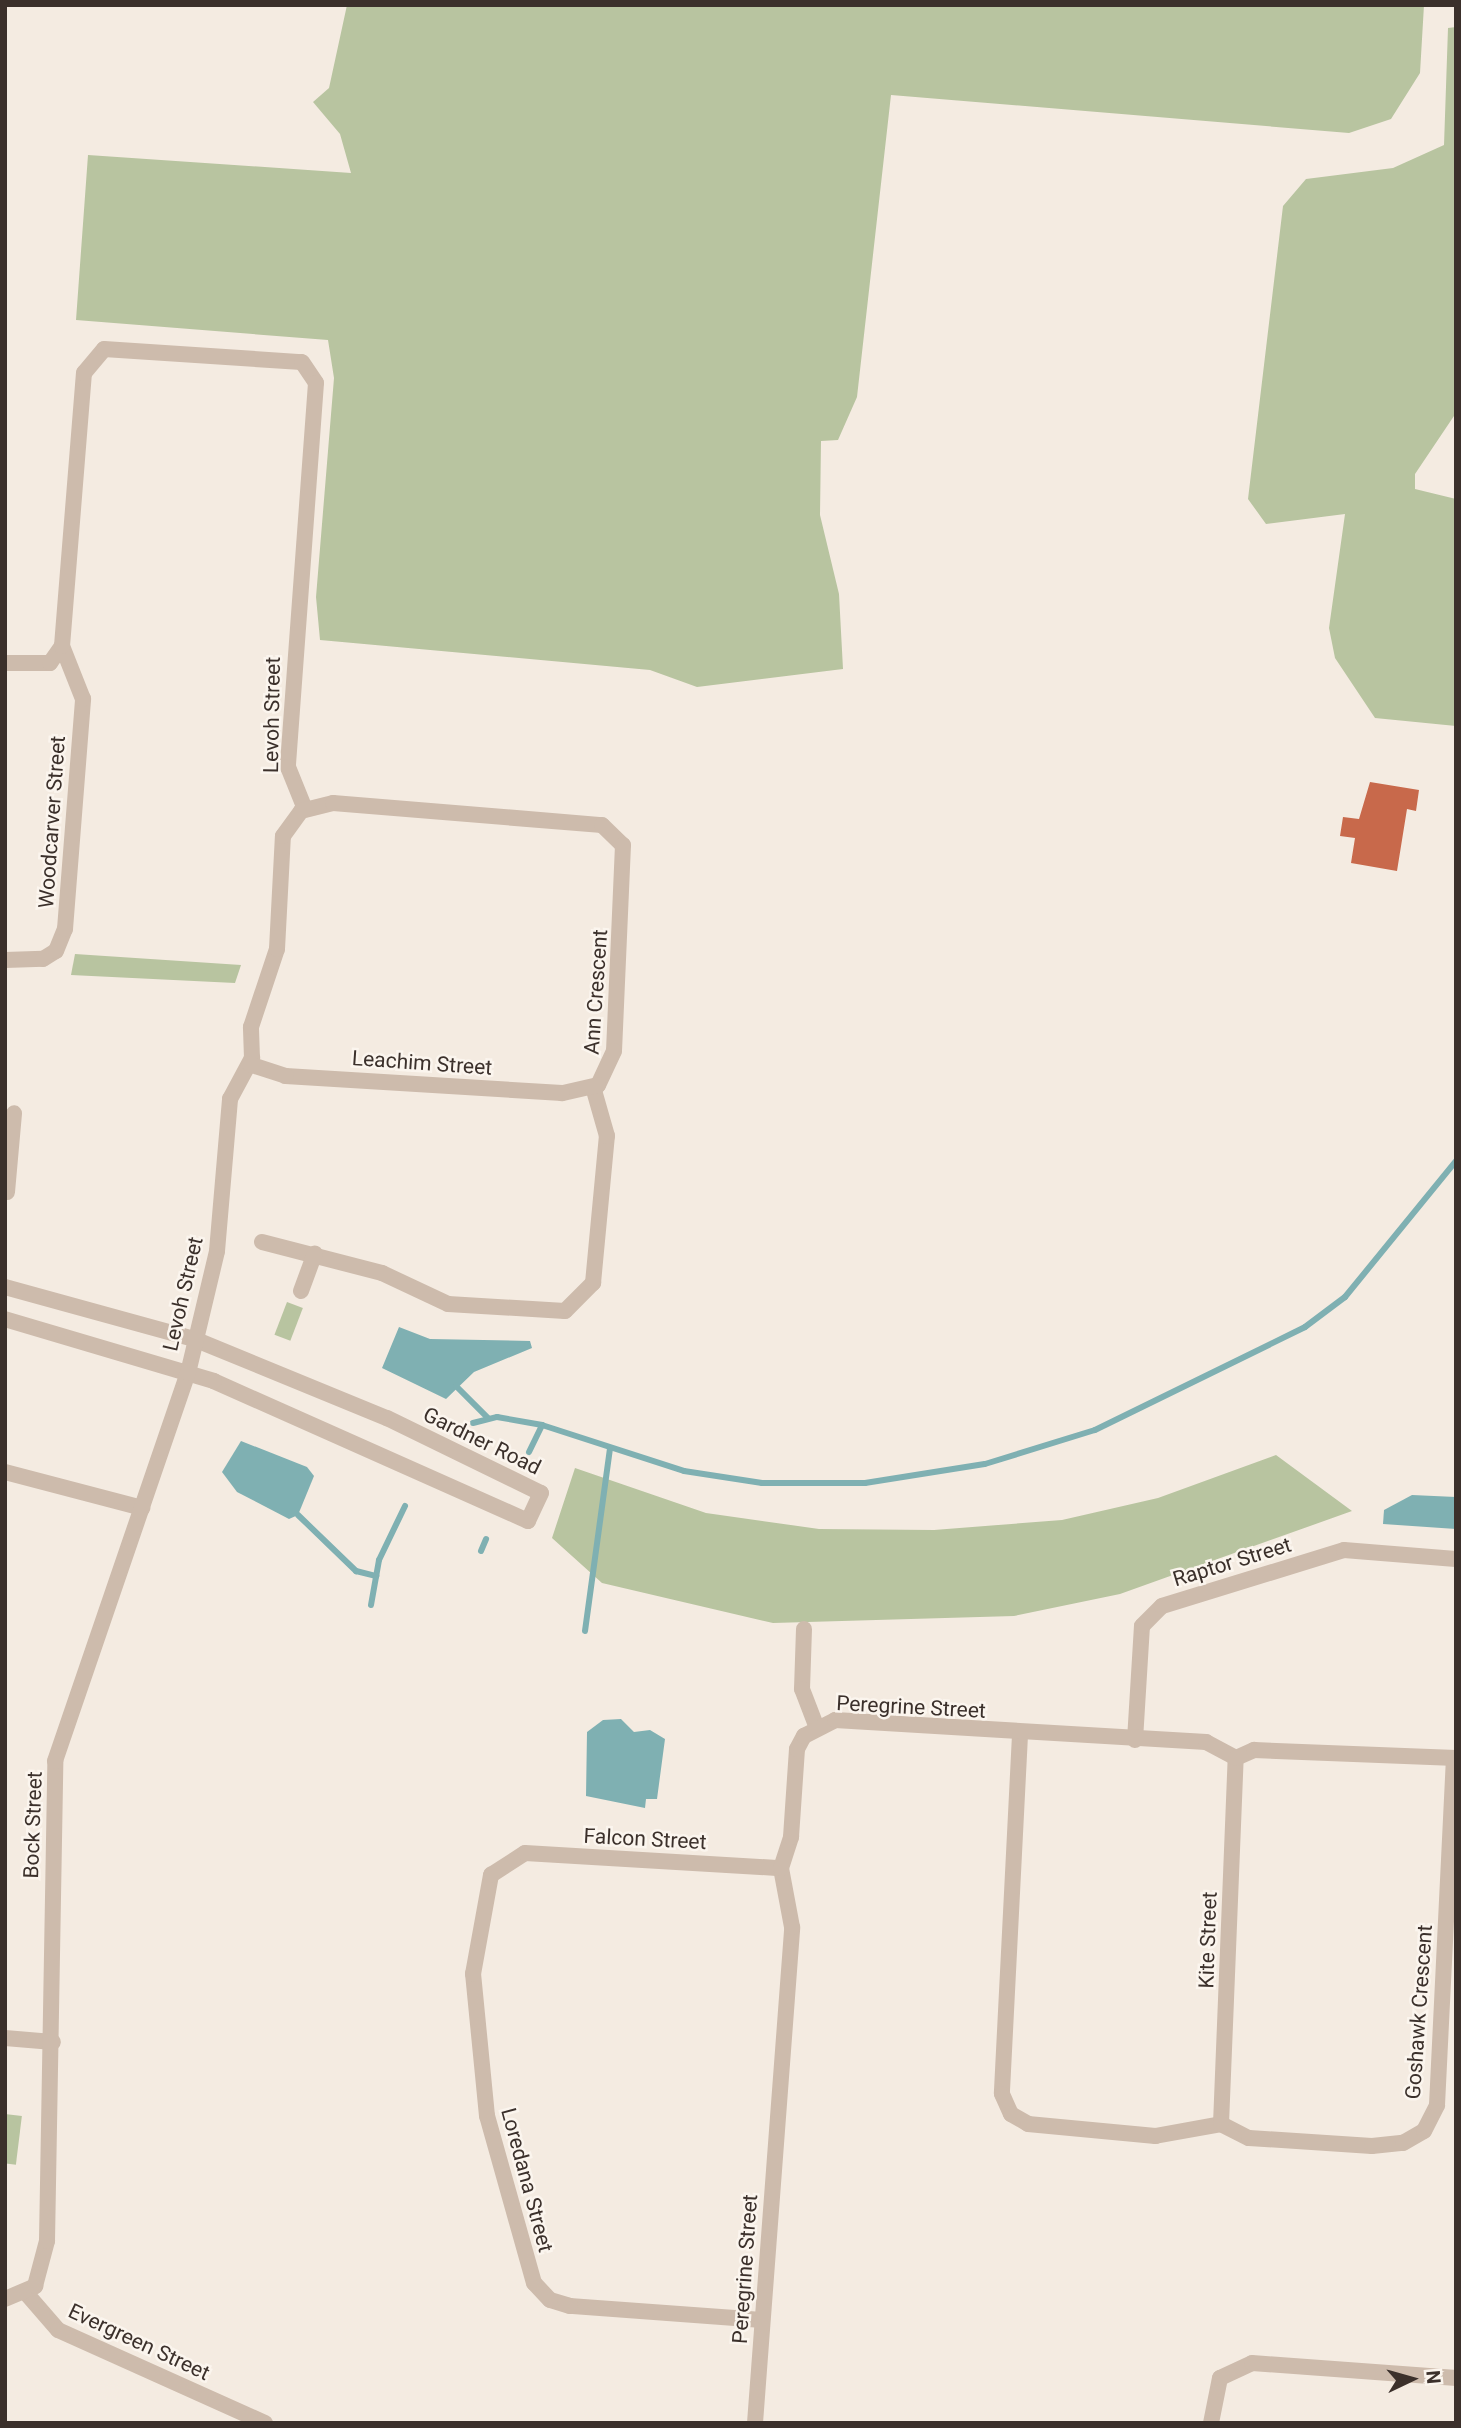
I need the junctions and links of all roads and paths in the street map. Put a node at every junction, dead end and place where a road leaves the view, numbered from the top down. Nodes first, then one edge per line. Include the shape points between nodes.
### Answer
1 (104, 349) joint
2 (62, 646) junction
3 (5, 663) edge
4 (305, 809) junction
5 (5, 960) edge
6 (250, 1064) junction
7 (593, 1087) junction
8 (14, 1113) dead end
9 (8, 1149) edge
10 (7, 1192) edge
11 (262, 1242) dead end
12 (315, 1253) junction
13 (5, 1287) edge
14 (301, 1291) dead end
15 (5, 1320) edge
16 (194, 1339) junction
17 (188, 1373) junction
18 (5, 1472) edge
19 (142, 1508) junction
20 (1456, 1559) edge
21 (804, 1629) dead end
22 (816, 1726) junction
23 (1020, 1735) junction
24 (1135, 1740) junction
25 (1236, 1758) junction
26 (1455, 1758) edge
27 (508, 1860) joint
28 (780, 1868) junction
29 (5, 2038) edge
30 (53, 2042) junction
31 (1221, 2124) junction
32 (26, 2293) junction
33 (5, 2299) edge
34 (762, 2320) junction
35 (1456, 2378) edge
36 (265, 2423) edge
37 (755, 2423) edge
38 (1211, 2423) edge

1 - 2 street, Woodcarver Street via 84,373
1 - 4 street, Levoh Street via 302,362 316,383 288,767
2 - 3 street via 50,663
2 - 5 street, Woodcarver Street via 83,699 65,929 56,951 43,959
4 - 6 street, Levoh Street via 283,836 277,948 251,1027
4 - 7 street, Ann Crescent via 333,803 603,825 614,832 625,873 614,1051 607,1077
6 - 7 street, Leachim Street via 286,1076 562,1093
6 - 16 street, Levoh Street via 230,1099 217,1251
7 - 12 street via 607,1136 593,1283 576,1305 553,1312 448,1304 382,1273
8 - 9 street
9 - 10 street
11 - 12 street
12 - 14 street
13 - 16 street, Gardner Road
15 - 17 street, Gardner Road
16 - 17 street, Levoh Street
16 - 17 street, Gardner Road via 387,1418 541,1493 528,1521 297,1413
17 - 19 street, Bock Street
18 - 19 street
19 - 30 street, Bock Street via 55,1761 48,1940
20 - 24 street, Raptor Street via 1344,1550 1163,1606 1142,1626
21 - 22 street via 802,1689
22 - 23 street, Peregrine Street via 835,1720
22 - 28 street, Peregrine Street via 797,1749 791,1838
23 - 24 street, Peregrine Street
23 - 31 street via 1002,2094 1011,2114 1027,2124 1155,2136
24 - 25 street, Peregrine Street via 1206,1741
25 - 26 street via 1254,1750
25 - 31 street, Kite Street
26 - 31 street, Goshawk Crescent via 1437,2105 1424,2131 1403,2143 1372,2146 1249,2138
27 - 28 street, Falcon Street via 525,1853
27 - 34 street, Loredana Street via 491,1875 484,1901 473,1974 474,2029 487,2116 534,2283 550,2300 570,2306
28 - 34 street, Peregrine Street via 792,1927
29 - 30 street
30 - 32 street, Bock Street via 47,2241 35,2286
32 - 33 street
32 - 36 street, Evergreen Street via 58,2330
34 - 37 street, Peregrine Street
35 - 38 street via 1252,2363 1220,2378

